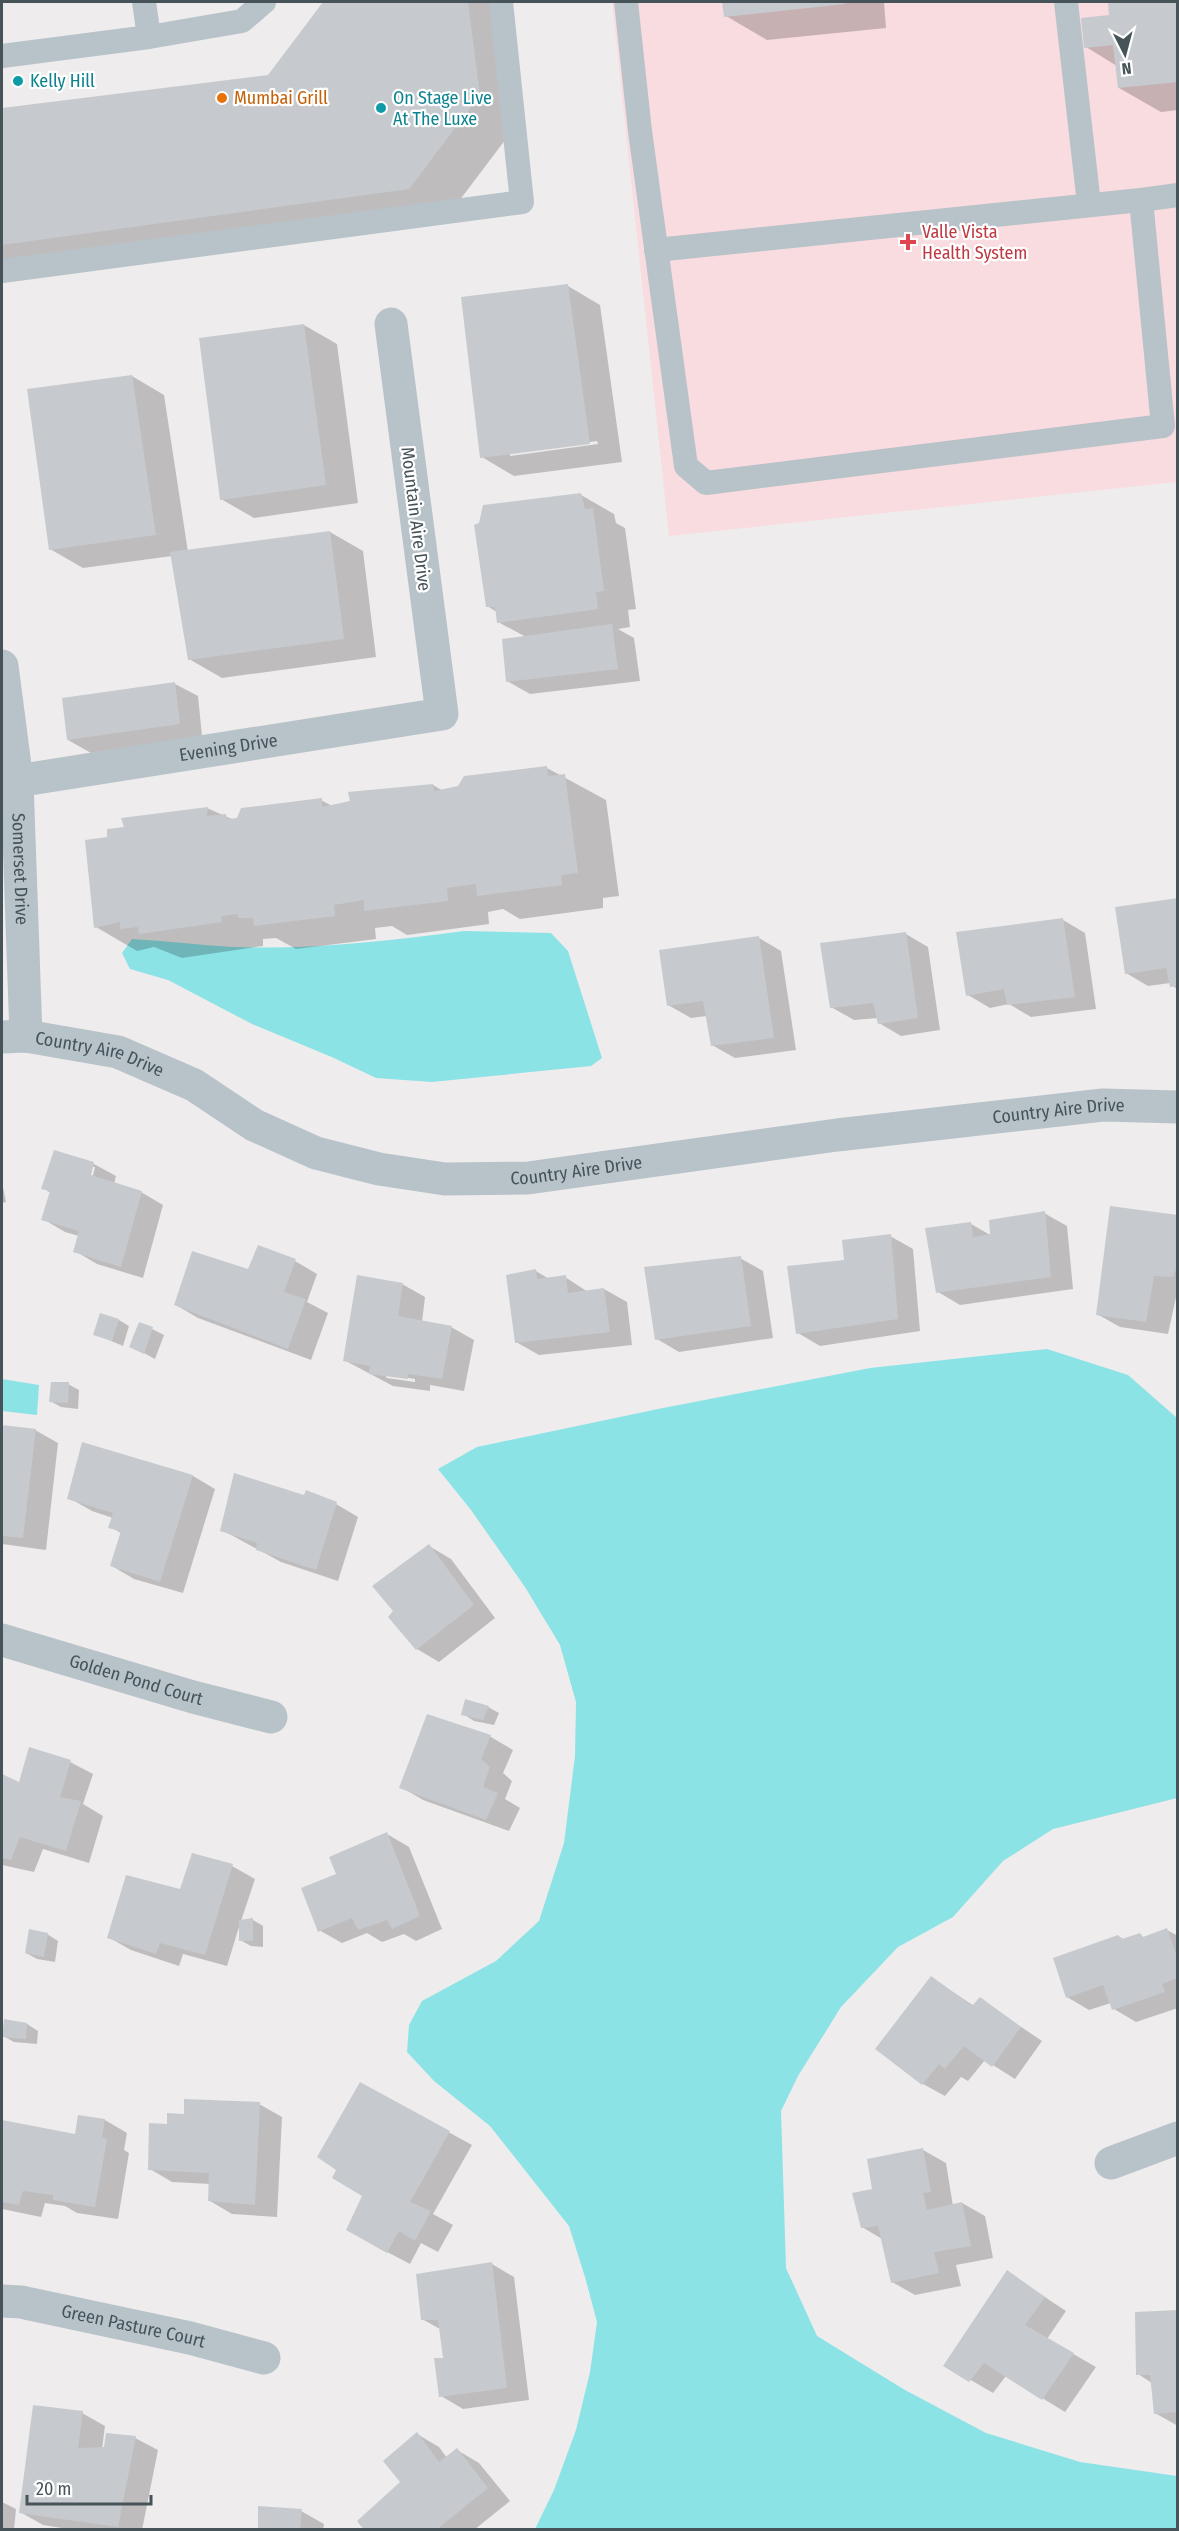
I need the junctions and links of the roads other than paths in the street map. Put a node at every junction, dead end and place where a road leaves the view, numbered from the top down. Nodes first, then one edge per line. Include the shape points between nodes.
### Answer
1 (144, 2) edge
2 (264, 2) edge
3 (501, 2) edge
4 (626, 2) edge
5 (1066, 2) edge
6 (149, 37) junction
7 (2, 56) edge
8 (1178, 195) edge
9 (1141, 200) junction
10 (1089, 204) junction
11 (656, 250) junction
12 (2, 271) edge
13 (391, 324) dead end
14 (1171, 426) edge
15 (2, 666) edge
16 (442, 714) joint
17 (17, 781) junction
18 (14, 1037) edge
19 (1178, 1107) edge
20 (2, 1640) edge
21 (271, 1717) dead end
22 (1178, 2138) edge
23 (1111, 2163) dead end
24 (2, 2301) edge
25 (264, 2358) dead end

1 - 6 lane
2 - 6 lane via 242,21
3 - 12 lane via 522,202
4 - 11 lane
5 - 10 lane
6 - 7 lane
8 - 9 lane
9 - 10 lane
9 - 14 lane
10 - 11 lane
11 - 14 lane via 686,466 706,483
13 - 16 street, Mountain Aire Drive
15 - 17 street, Somerset Drive
16 - 17 street, Evening Drive
17 - 18 street, Somerset Drive
18 - 19 street, Country Aire Drive via 118,1052 194,1085 254,1125 316,1153 379,1169 445,1179 528,1178 837,1135 1103,1105
20 - 21 street, Golden Pond Court
22 - 23 street
24 - 25 street, Green Pasture Court via 179,2336

